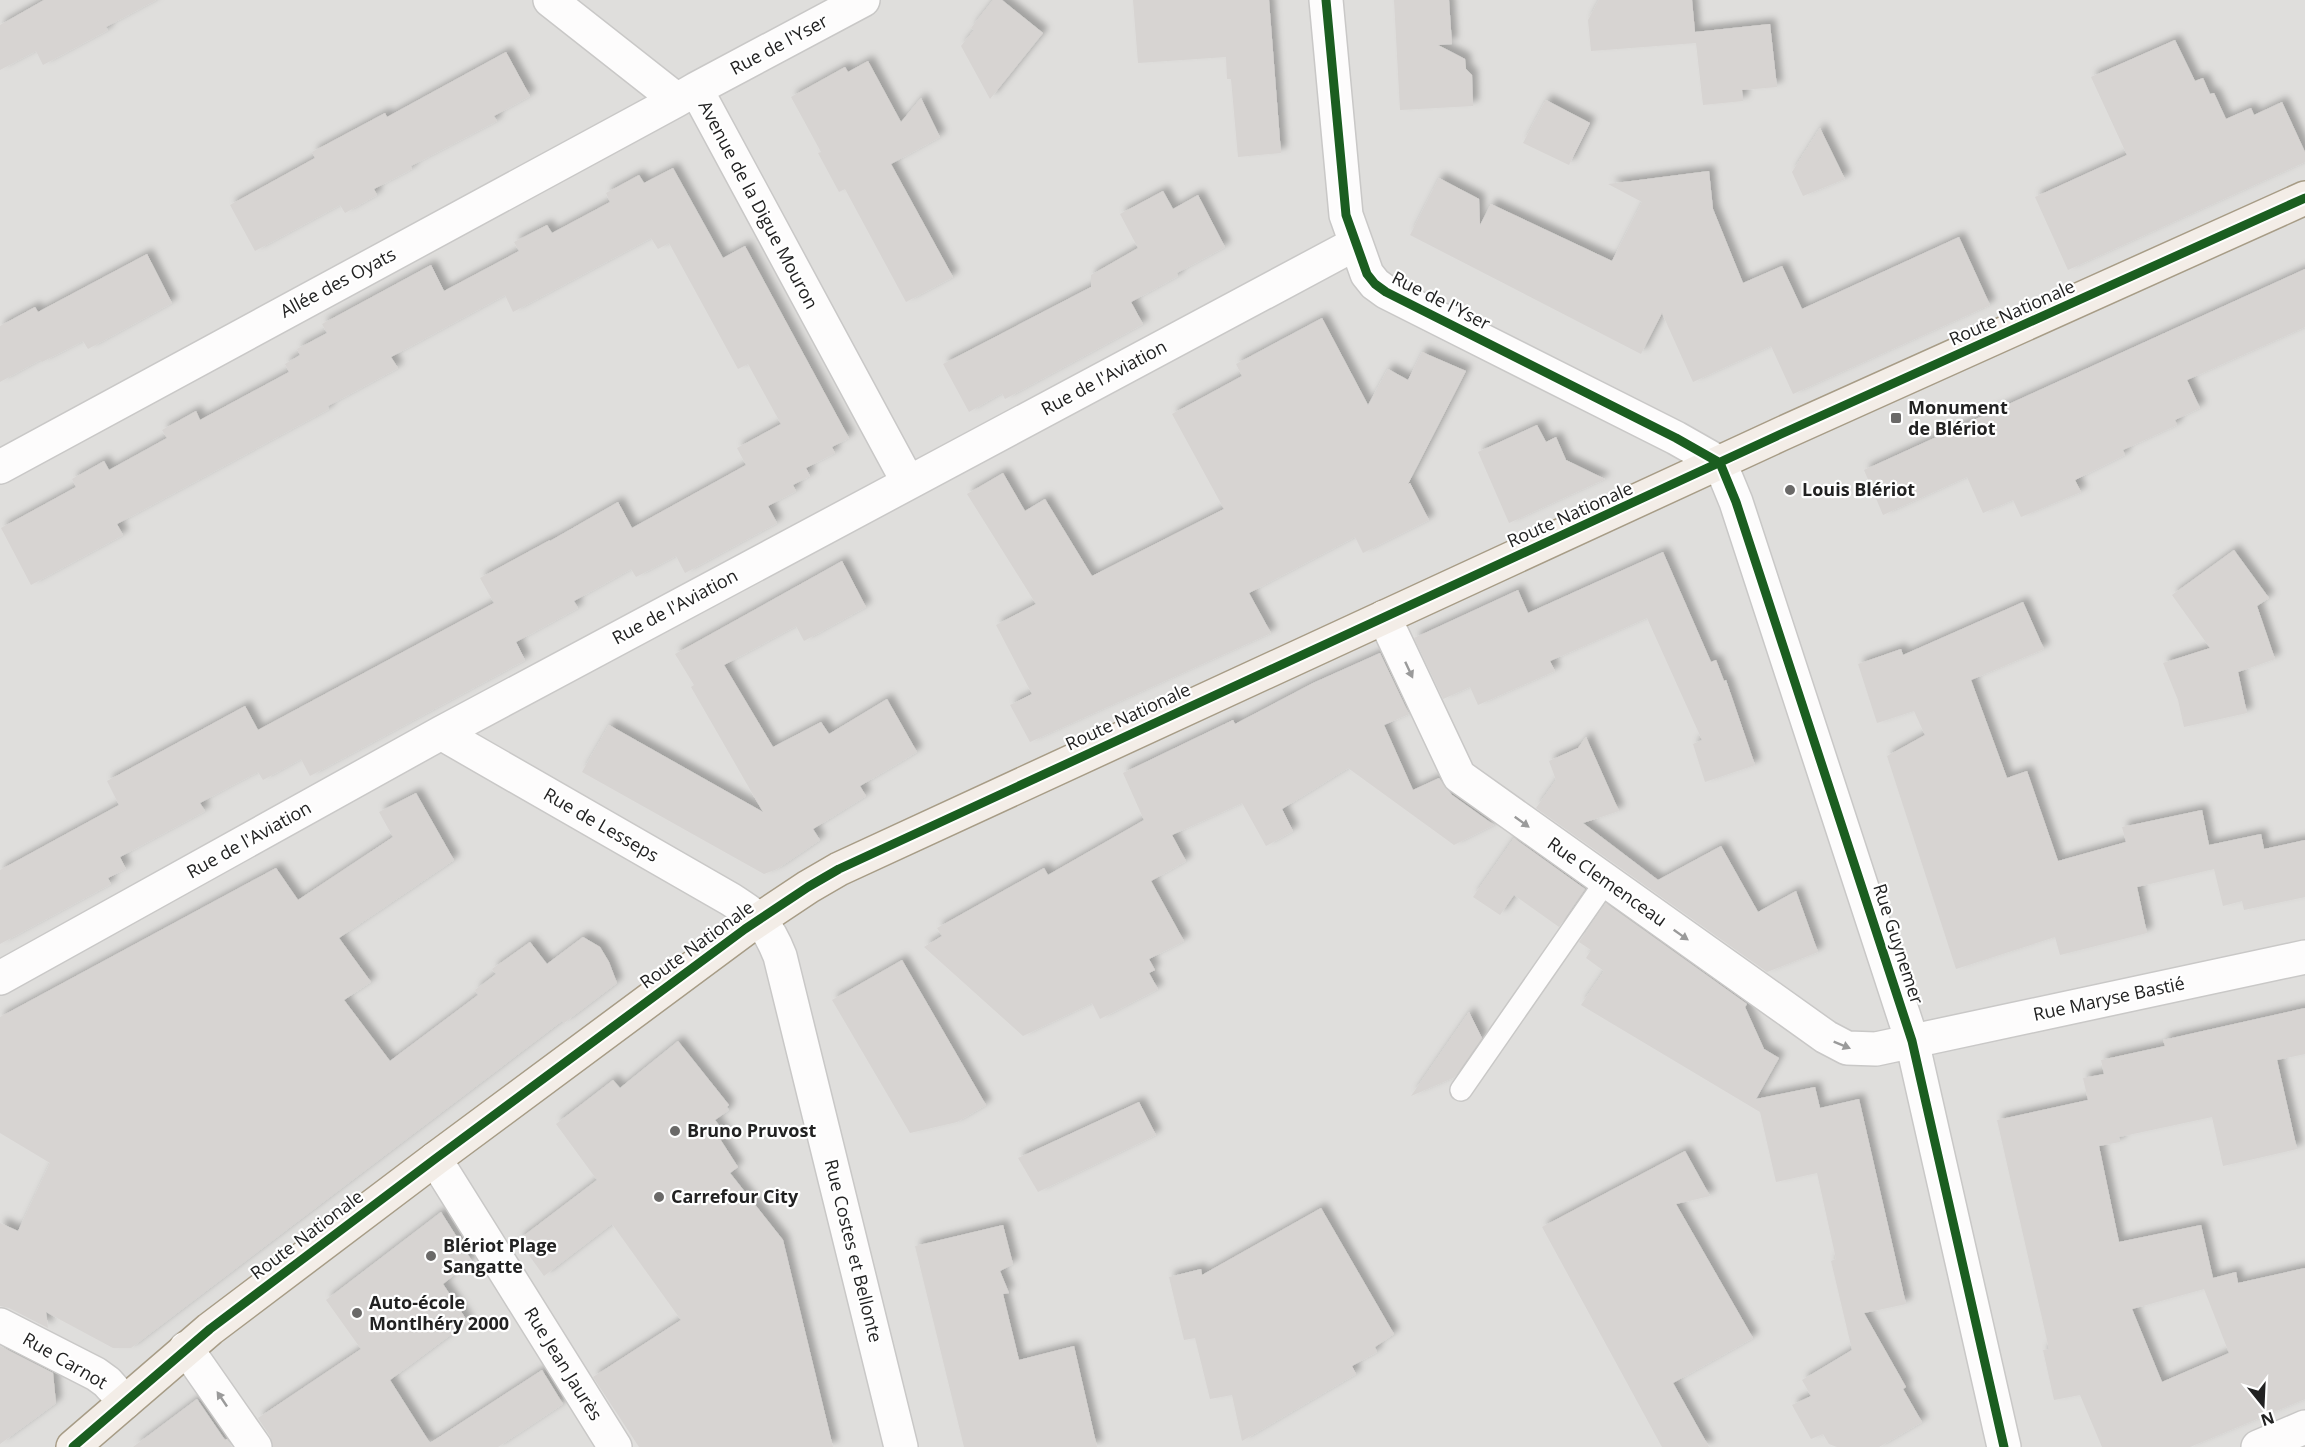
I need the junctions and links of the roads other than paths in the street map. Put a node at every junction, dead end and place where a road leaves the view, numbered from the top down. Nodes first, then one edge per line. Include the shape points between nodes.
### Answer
1 (550, 0) edge
2 (863, 0) edge
3 (1326, 0) edge
4 (686, 95) junction
5 (2305, 198) edge
6 (1355, 244) junction
7 (1720, 463) junction
8 (0, 467) edge
9 (908, 482) junction
10 (1384, 617) junction
11 (441, 733) junction
12 (1606, 882) junction
13 (760, 919) junction
14 (2305, 957) edge
15 (0, 978) edge
16 (1912, 1041) junction
17 (1461, 1090) dead end
18 (435, 1159) junction
19 (0, 1324) edge
20 (186, 1348) junction
21 (125, 1402) junction
22 (2305, 1427) edge
23 (73, 1447) edge
24 (255, 1447) edge
25 (615, 1447) edge
26 (901, 1447) edge
27 (2004, 1447) edge
28 (2258, 1447) edge

1 - 4 street, Avenue de la Digue Mouron
2 - 4 street, Rue de l'Yser
3 - 6 street, Rue de l'Yser via 1344,199
4 - 8 street, Allée des Oyats
4 - 9 street, Avenue de la Digue Mouron
5 - 7 main road, Route Nationale
6 - 7 street, Rue de l'Yser via 1367,274 1386,292
6 - 9 street, Rue de l'Aviation
7 - 10 main road, Route Nationale
7 - 16 street, Rue Guynemer via 1740,513
9 - 11 street, Rue de l'Aviation
10 -> 12 street, Rue Clemenceau via 1459,777
10 - 13 main road, Route Nationale via 868,854
11 - 13 street, Rue de Lesseps
11 - 15 street, Rue de l'Aviation
12 -> 16 street, Rue Clemenceau via 1837,1044 1876,1049
12 - 17 lane
13 - 18 main road, Route Nationale
13 - 26 street, Rue Costes et Bellonte via 780,956
14 - 16 street, Rue Maryse Bastié
16 - 27 street, Rue Guynemer
18 - 20 main road, Route Nationale
18 - 25 street, Rue Jean Jaurès
19 - 21 street, Rue Carnot via 96,1374
20 - 21 main road, Route Nationale
24 -> 20 street
21 - 23 main road, Route Nationale
22 - 28 street

